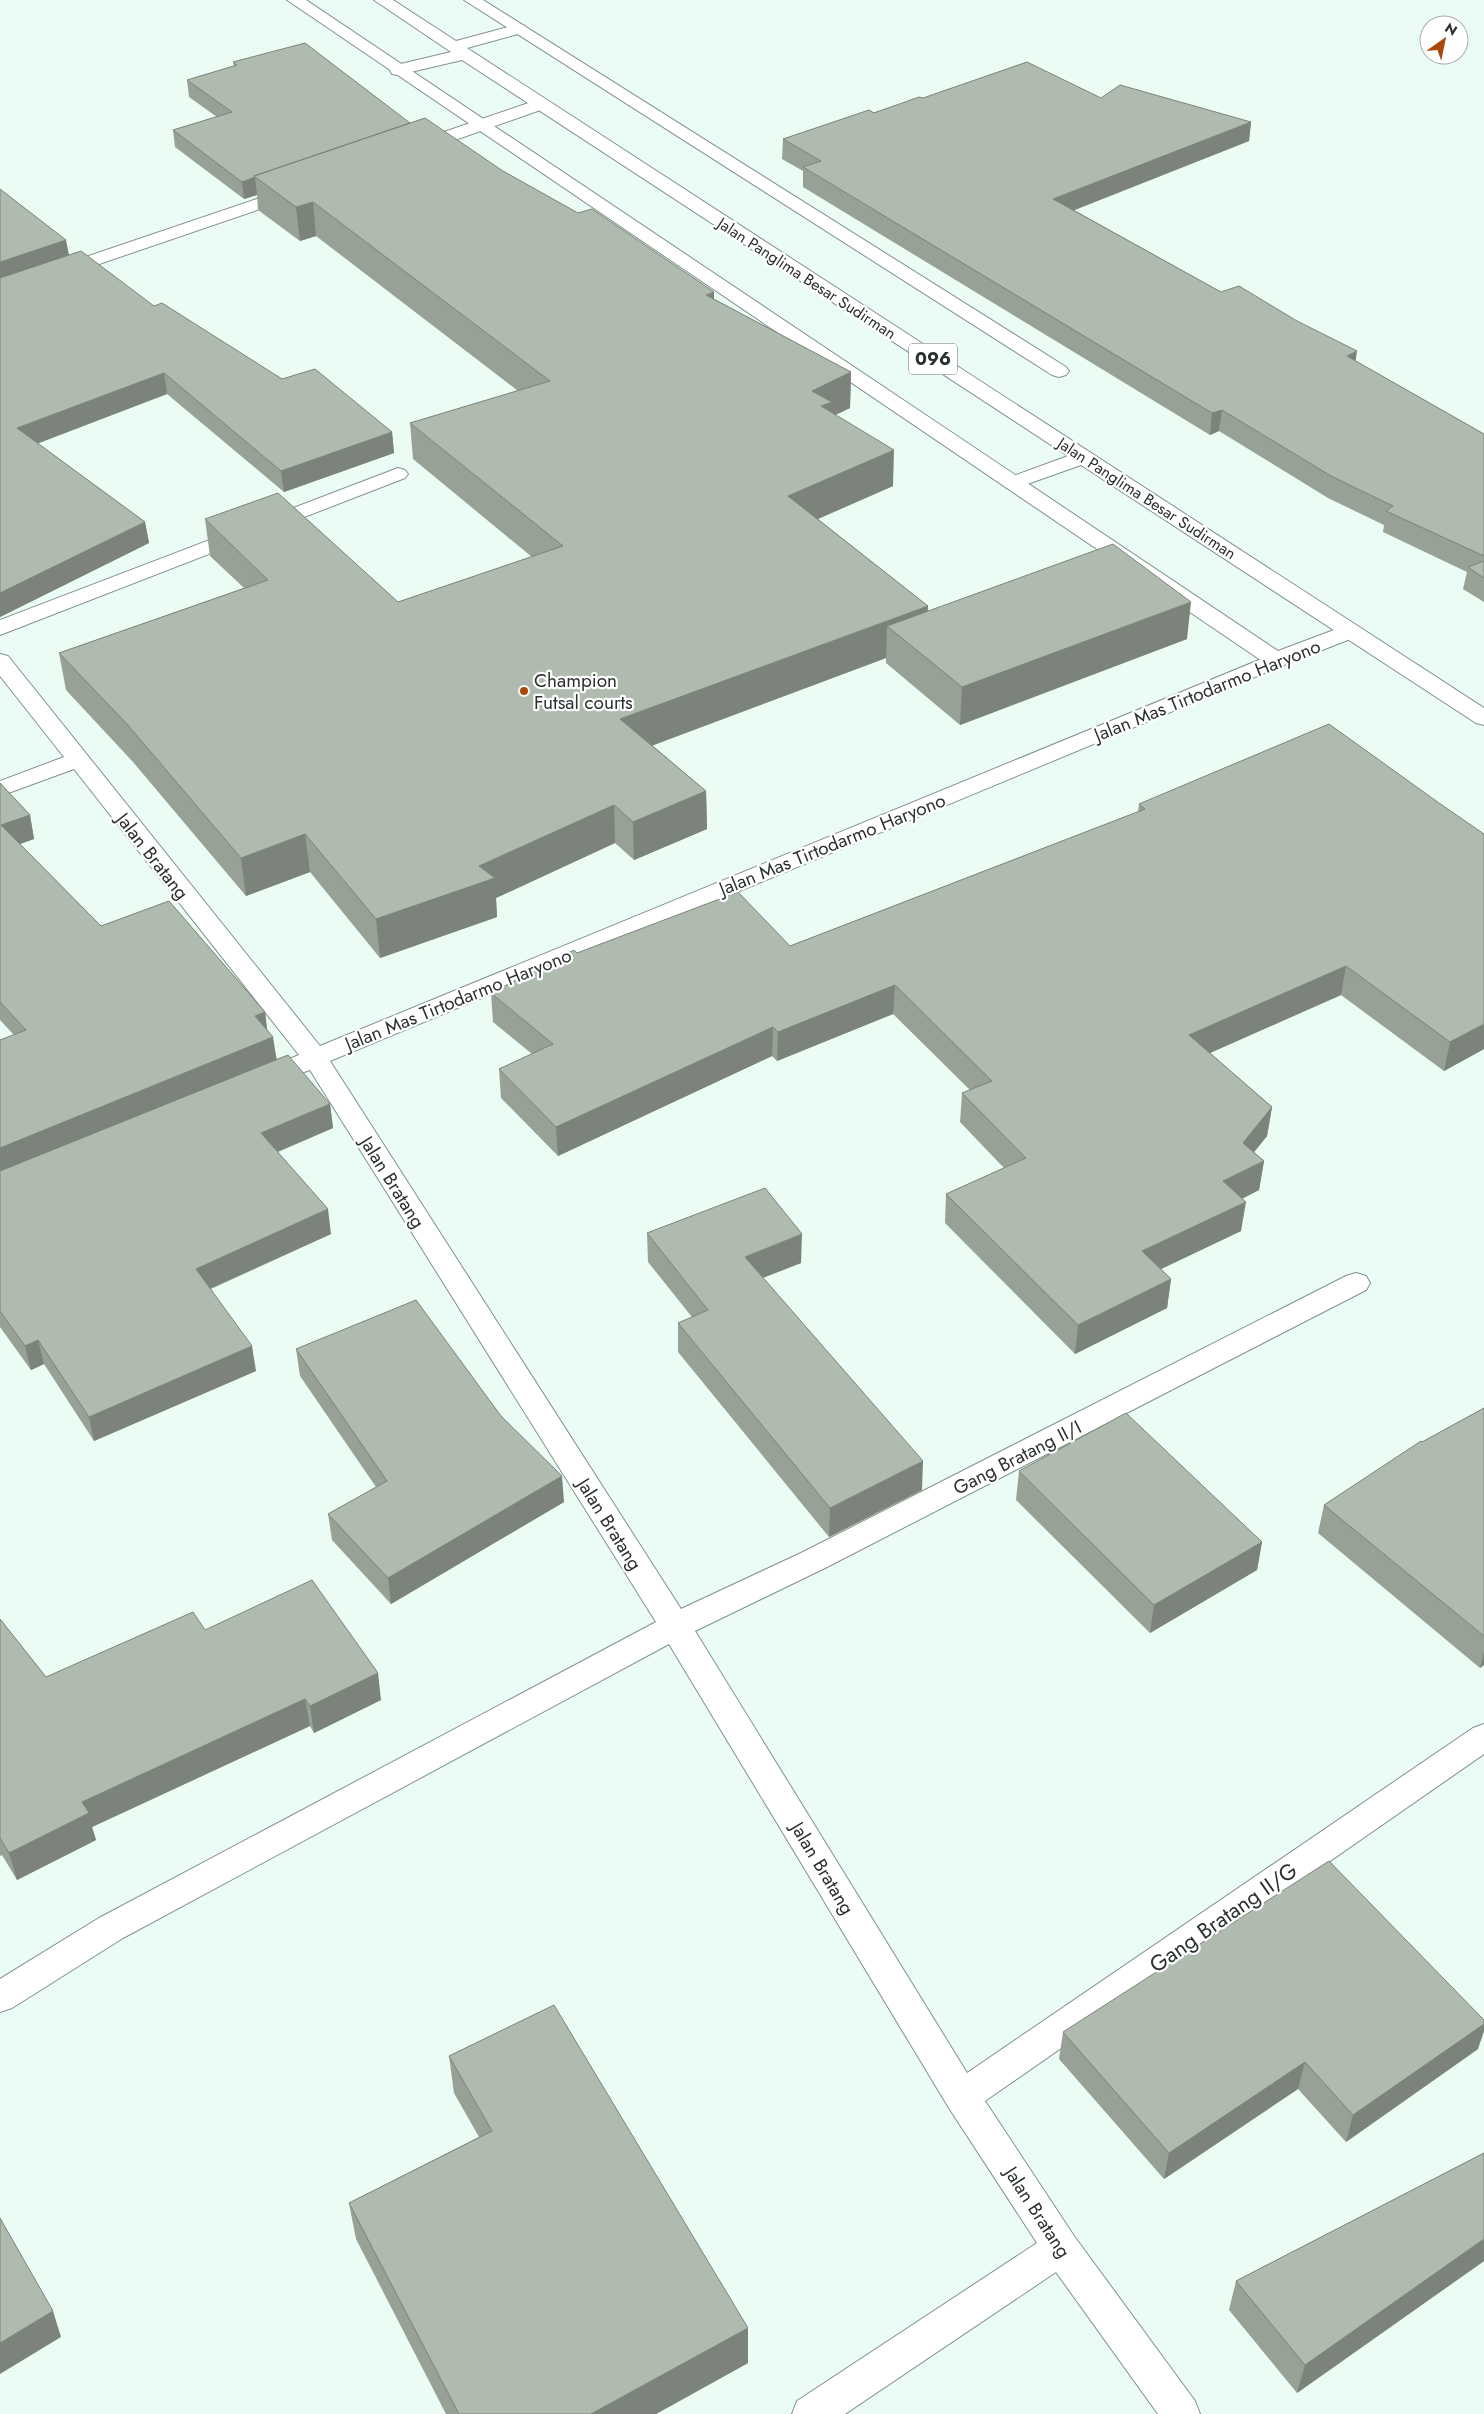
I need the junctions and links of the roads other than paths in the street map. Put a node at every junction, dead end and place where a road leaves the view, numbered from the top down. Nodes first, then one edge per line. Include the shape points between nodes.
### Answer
1 (295, 0) edge
2 (382, 0) edge
3 (472, 0) edge
4 (519, 29) junction
5 (459, 51) junction
6 (398, 70) junction
7 (540, 104) junction
8 (478, 125) junction
9 (395, 155) edge
10 (313, 184) edge
11 (0, 292) edge
12 (1059, 371) dead end
13 (1083, 457) junction
14 (398, 474) dead end
15 (1012, 483) junction
16 (0, 628) edge
17 (1350, 631) junction
18 (1276, 660) junction
19 (0, 661) edge
20 (1484, 718) edge
21 (77, 760) junction
22 (0, 789) edge
23 (314, 1058) junction
24 (279, 1073) edge
25 (1356, 1283) dead end
26 (675, 1626) junction
27 (1484, 1736) edge
28 (0, 1996) edge
29 (962, 2097) junction
30 (1061, 2248) junction
31 (811, 2414) edge
32 (1181, 2414) edge

1 - 6 street
2 - 5 street, Jalan Panglima Besar Sudirman / 096
3 - 4 street
4 - 5 street
4 - 12 street
5 - 6 street
5 - 7 street, Jalan Panglima Besar Sudirman / 096
6 - 8 street
7 - 8 street
7 - 13 street, Jalan Panglima Besar Sudirman / 096
8 - 9 street
8 - 15 street
10 - 11 street
13 - 15 street
13 - 17 street, Jalan Panglima Besar Sudirman / 096
14 - 16 street
15 - 18 street
17 - 18 street, Jalan Mas Tirtodarmo Haryono
17 - 20 street, Jalan Panglima Besar Sudirman / 096
18 - 23 street, Jalan Mas Tirtodarmo Haryono
19 - 21 street, Jalan Bratang
21 - 22 street
21 - 23 street, Jalan Bratang
23 - 24 street, Jalan Mas Tirtodarmo Haryono
23 - 26 street, Jalan Bratang
25 - 26 street, Gang Bratang II/I via 814,1560
26 - 28 street, Gang Bratang II/I via 110,1928
26 - 29 street, Jalan Bratang
27 - 29 street, Gang Bratang II/G
29 - 30 street, Jalan Bratang
30 - 31 street
30 - 32 street, Jalan Bratang

